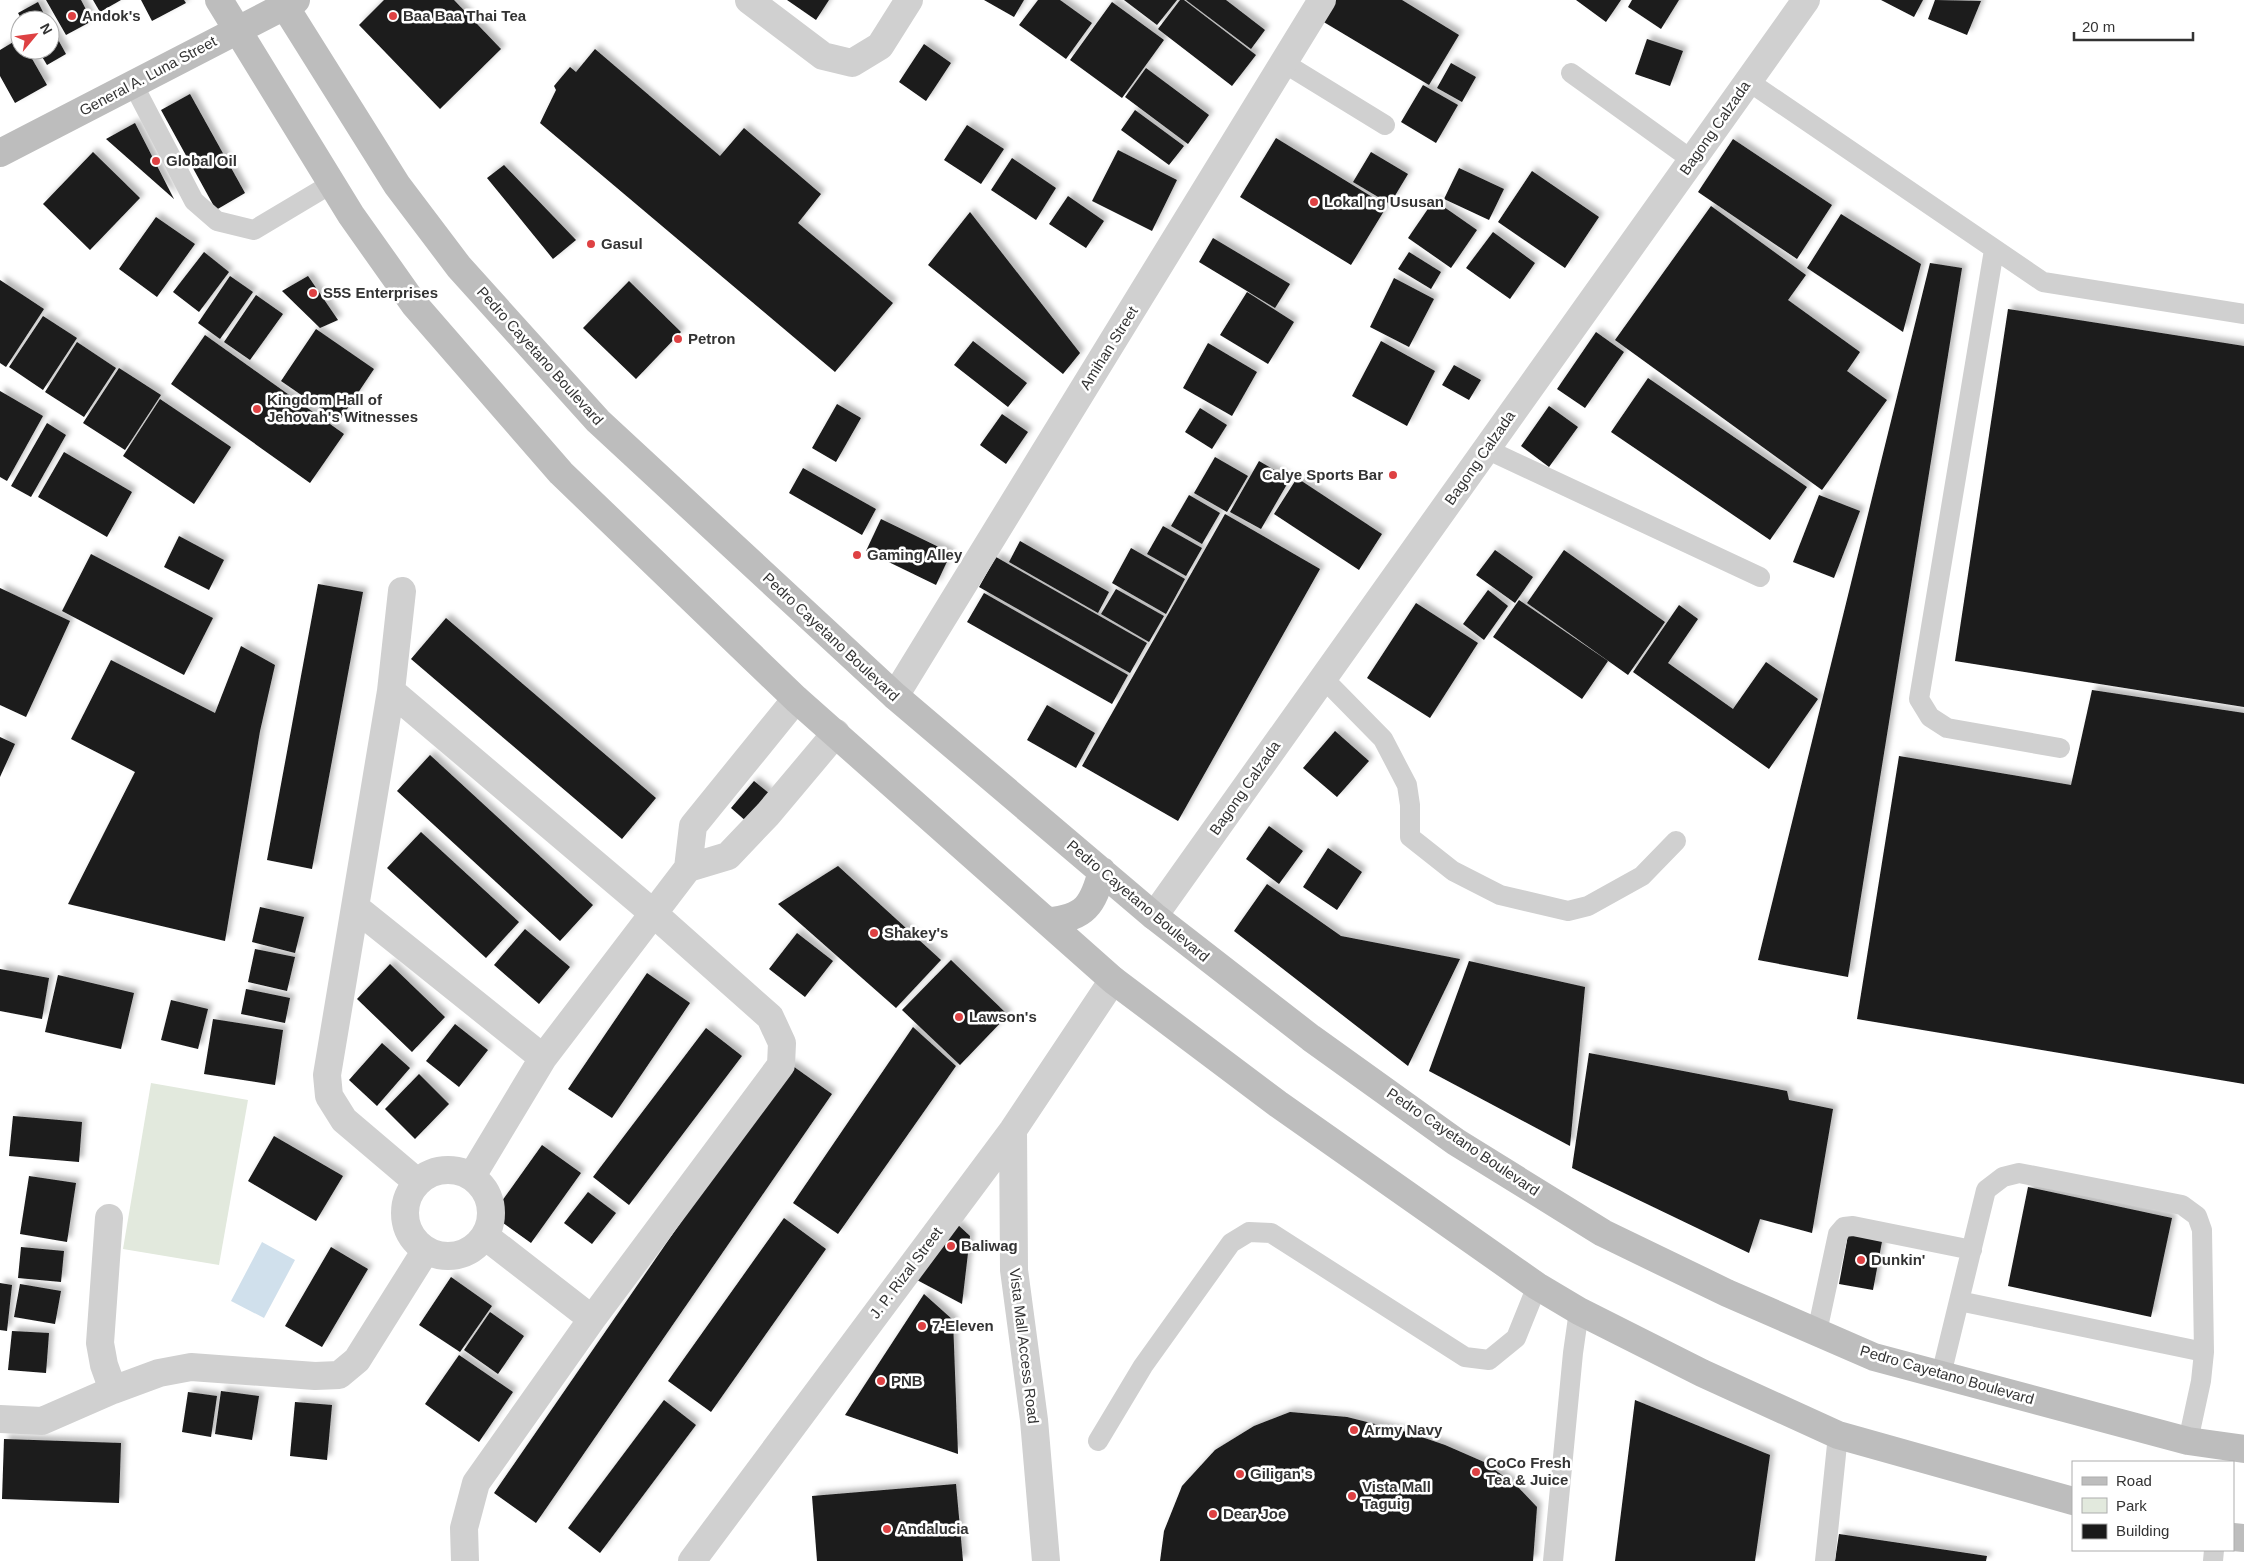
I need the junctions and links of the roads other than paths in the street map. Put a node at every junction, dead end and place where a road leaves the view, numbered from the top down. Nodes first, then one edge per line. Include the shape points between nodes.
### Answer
1 (219, 0) edge
2 (749, 0) edge
3 (909, 0) edge
4 (1322, 0) edge
5 (1806, 0) edge
6 (287, 2) edge
7 (238, 30) junction
8 (1284, 63) junction
9 (1571, 73) dead end
10 (1748, 82) junction
11 (133, 84) junction
12 (1385, 126) dead end
13 (0, 153) edge
14 (1692, 160) junction
15 (331, 184) junction
16 (1994, 250) junction
17 (2244, 314) edge
18 (1486, 449) junction
19 (1760, 577) dead end
20 (402, 591) dead end
21 (1323, 678) junction
22 (390, 691) junction
23 (895, 696) junction
24 (796, 698) junction
25 (836, 733) junction
26 (2060, 748) dead end
27 (1676, 841) dead end
28 (688, 868) junction
29 (1102, 871) junction
30 (356, 908) junction
31 (653, 913) junction
32 (1154, 916) junction
33 (1049, 921) junction
34 (1112, 980) junction
35 (543, 1058) junction
36 (1013, 1130) junction
37 (472, 1176) junction
38 (417, 1182) junction
39 (109, 1218) dead end
40 (484, 1236) junction
41 (426, 1250) junction
42 (1972, 1250) junction
43 (1537, 1286) junction
44 (1959, 1301) junction
45 (1579, 1311) junction
46 (592, 1319) junction
47 (1817, 1332) junction
48 (2204, 1352) junction
49 (1941, 1375) junction
50 (113, 1390) junction
51 (0, 1419) edge
52 (1838, 1435) junction
53 (1098, 1441) dead end
54 (2188, 1442) junction
55 (2244, 1449) edge
56 (2072, 1501) edge
57 (465, 1561) edge
58 (692, 1561) edge
59 (1046, 1561) edge
60 (1553, 1561) edge
61 (1825, 1561) edge

1 - 7 main road
2 - 3 street via 823,56 852,63 880,46
4 - 8 street, Amihan Street
5 - 10 street, Bagong Calzada
6 - 7 main road, General A. Luna Street
6 - 23 main road, Pedro Cayetano Boulevard via 397,185 459,267 598,421
7 - 11 main road, General A. Luna Street
7 - 15 main road
8 - 12 lane
8 - 23 street, Amihan Street
9 - 14 lane
10 - 14 street, Bagong Calzada
10 - 16 lane
11 - 13 main road, General A. Luna Street
11 - 15 lane via 194,201 217,221 254,230
14 - 18 street, Bagong Calzada
15 - 24 main road via 414,304 561,473
16 - 17 lane via 2043,282
16 - 26 lane via 1919,699 1930,716 1947,728
18 - 19 lane
18 - 21 street, Bagong Calzada
20 - 22 street
21 - 27 lane via 1383,739 1407,785 1410,836 1453,870 1500,895 1568,910 1588,906 1642,876
21 - 32 street, Bagong Calzada
22 - 30 street
22 - 31 street
23 - 29 main road, Pedro Cayetano Boulevard
24 - 25 main road
24 - 28 street via 693,826
25 - 28 street via 728,856
25 - 33 main road
28 - 31 street
29 - 32 main road, Pedro Cayetano Boulevard
29 - 33 main road via 1095,897 1081,912 1066,920
30 - 35 street
30 - 38 street via 327,1075 329,1096 344,1120
31 - 35 street
31 - 46 street via 770,1017 782,1043 781,1065
32 - 47 main road, Pedro Cayetano Boulevard via 1311,1038 1464,1147 1603,1233
33 - 34 main road
34 - 36 street, J. P. Rizal Street
34 - 43 main road via 1278,1104
35 - 37 street
36 - 58 street, J. P. Rizal Street
36 - 59 street, Vista Mall Access Road via 1014,1270 1034,1420
37 - 38 street via 458,1170 443,1169 429,1173
37 - 40 street via 488,1197 490,1217
38 - 41 street via 405,1204 405,1218 415,1242
39 - 50 street via 100,1343
40 - 41 street via 476,1246 452,1256
40 - 46 street
41 - 50 street via 357,1360 339,1375 191,1367 159,1373
42 - 44 lane
42 - 47 lane via 1853,1226 1844,1227 1838,1234
42 - 48 lane via 1986,1190 2003,1177 2020,1173 2182,1205 2196,1216 2202,1230
43 - 45 main road
43 - 53 lane via 1516,1338 1489,1360 1465,1357 1271,1233 1249,1232 1232,1243 1220,1258 1143,1366
44 - 48 lane
44 - 49 lane
45 - 52 main road via 1702,1373
45 - 60 lane
46 - 57 street via 476,1483 464,1528
47 - 49 main road, Pedro Cayetano Boulevard via 1874,1357
48 - 54 lane
49 - 54 main road, Pedro Cayetano Boulevard
50 - 51 street via 42,1421
52 - 56 main road
52 - 61 lane
54 - 55 main road, Pedro Cayetano Boulevard

